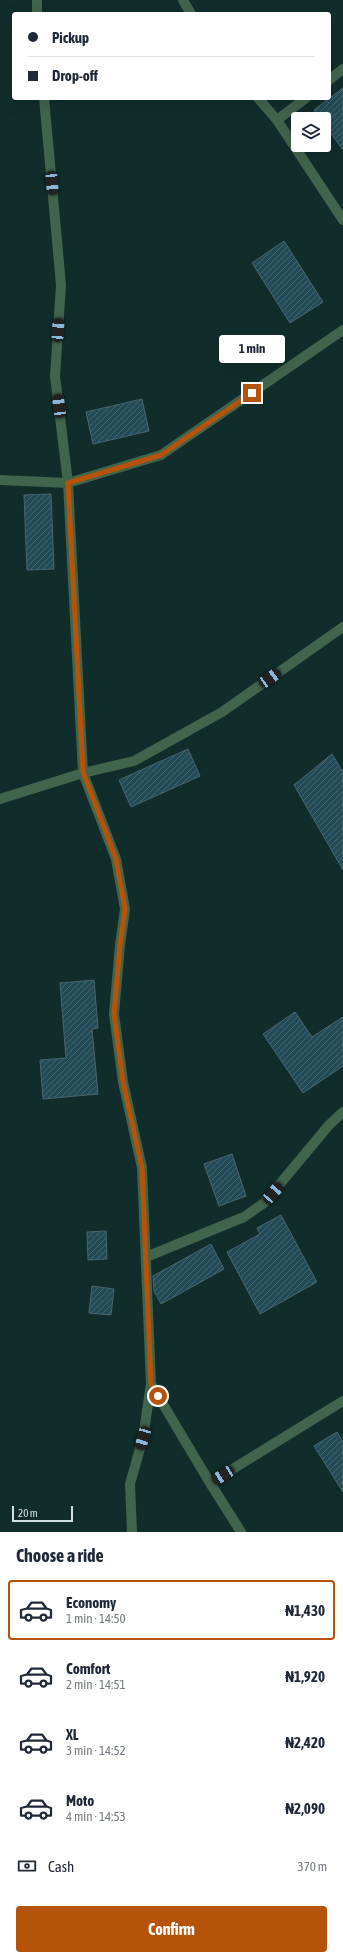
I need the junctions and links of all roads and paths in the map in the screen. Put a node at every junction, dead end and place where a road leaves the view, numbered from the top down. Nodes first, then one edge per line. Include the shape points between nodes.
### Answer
1 (37, 0) edge
2 (183, 0) edge
3 (37, 12) edge
4 (190, 12) edge
5 (343, 68) edge
6 (331, 78) edge
7 (44, 100) edge
8 (260, 100) edge
9 (303, 100) edge
10 (278, 120) junction
11 (343, 220) edge
12 (343, 330) edge
13 (0, 480) edge
14 (68, 483) junction
15 (343, 627) edge
16 (83, 772) junction
17 (0, 799) edge
18 (343, 1112) edge
19 (146, 1256) junction
20 (151, 1384) junction
21 (343, 1401) edge
22 (210, 1483) junction
23 (132, 1532) edge
24 (241, 1532) edge

1 - 3 street
2 - 4 street
5 - 6 street
7 - 14 street via 61,285 55,376
8 - 10 street
9 - 10 street
10 - 11 street
12 - 14 street via 161,455
13 - 14 street
14 - 16 street
15 - 16 street via 222,712 155,750 134,761
16 - 17 street
16 - 19 street via 116,859 125,909 114,1014 123,1082 142,1168
18 - 19 street via 329,1125 264,1203 244,1217
19 - 20 street
20 - 22 street
20 - 23 street via 143,1438 130,1484
21 - 22 street
22 - 24 street

